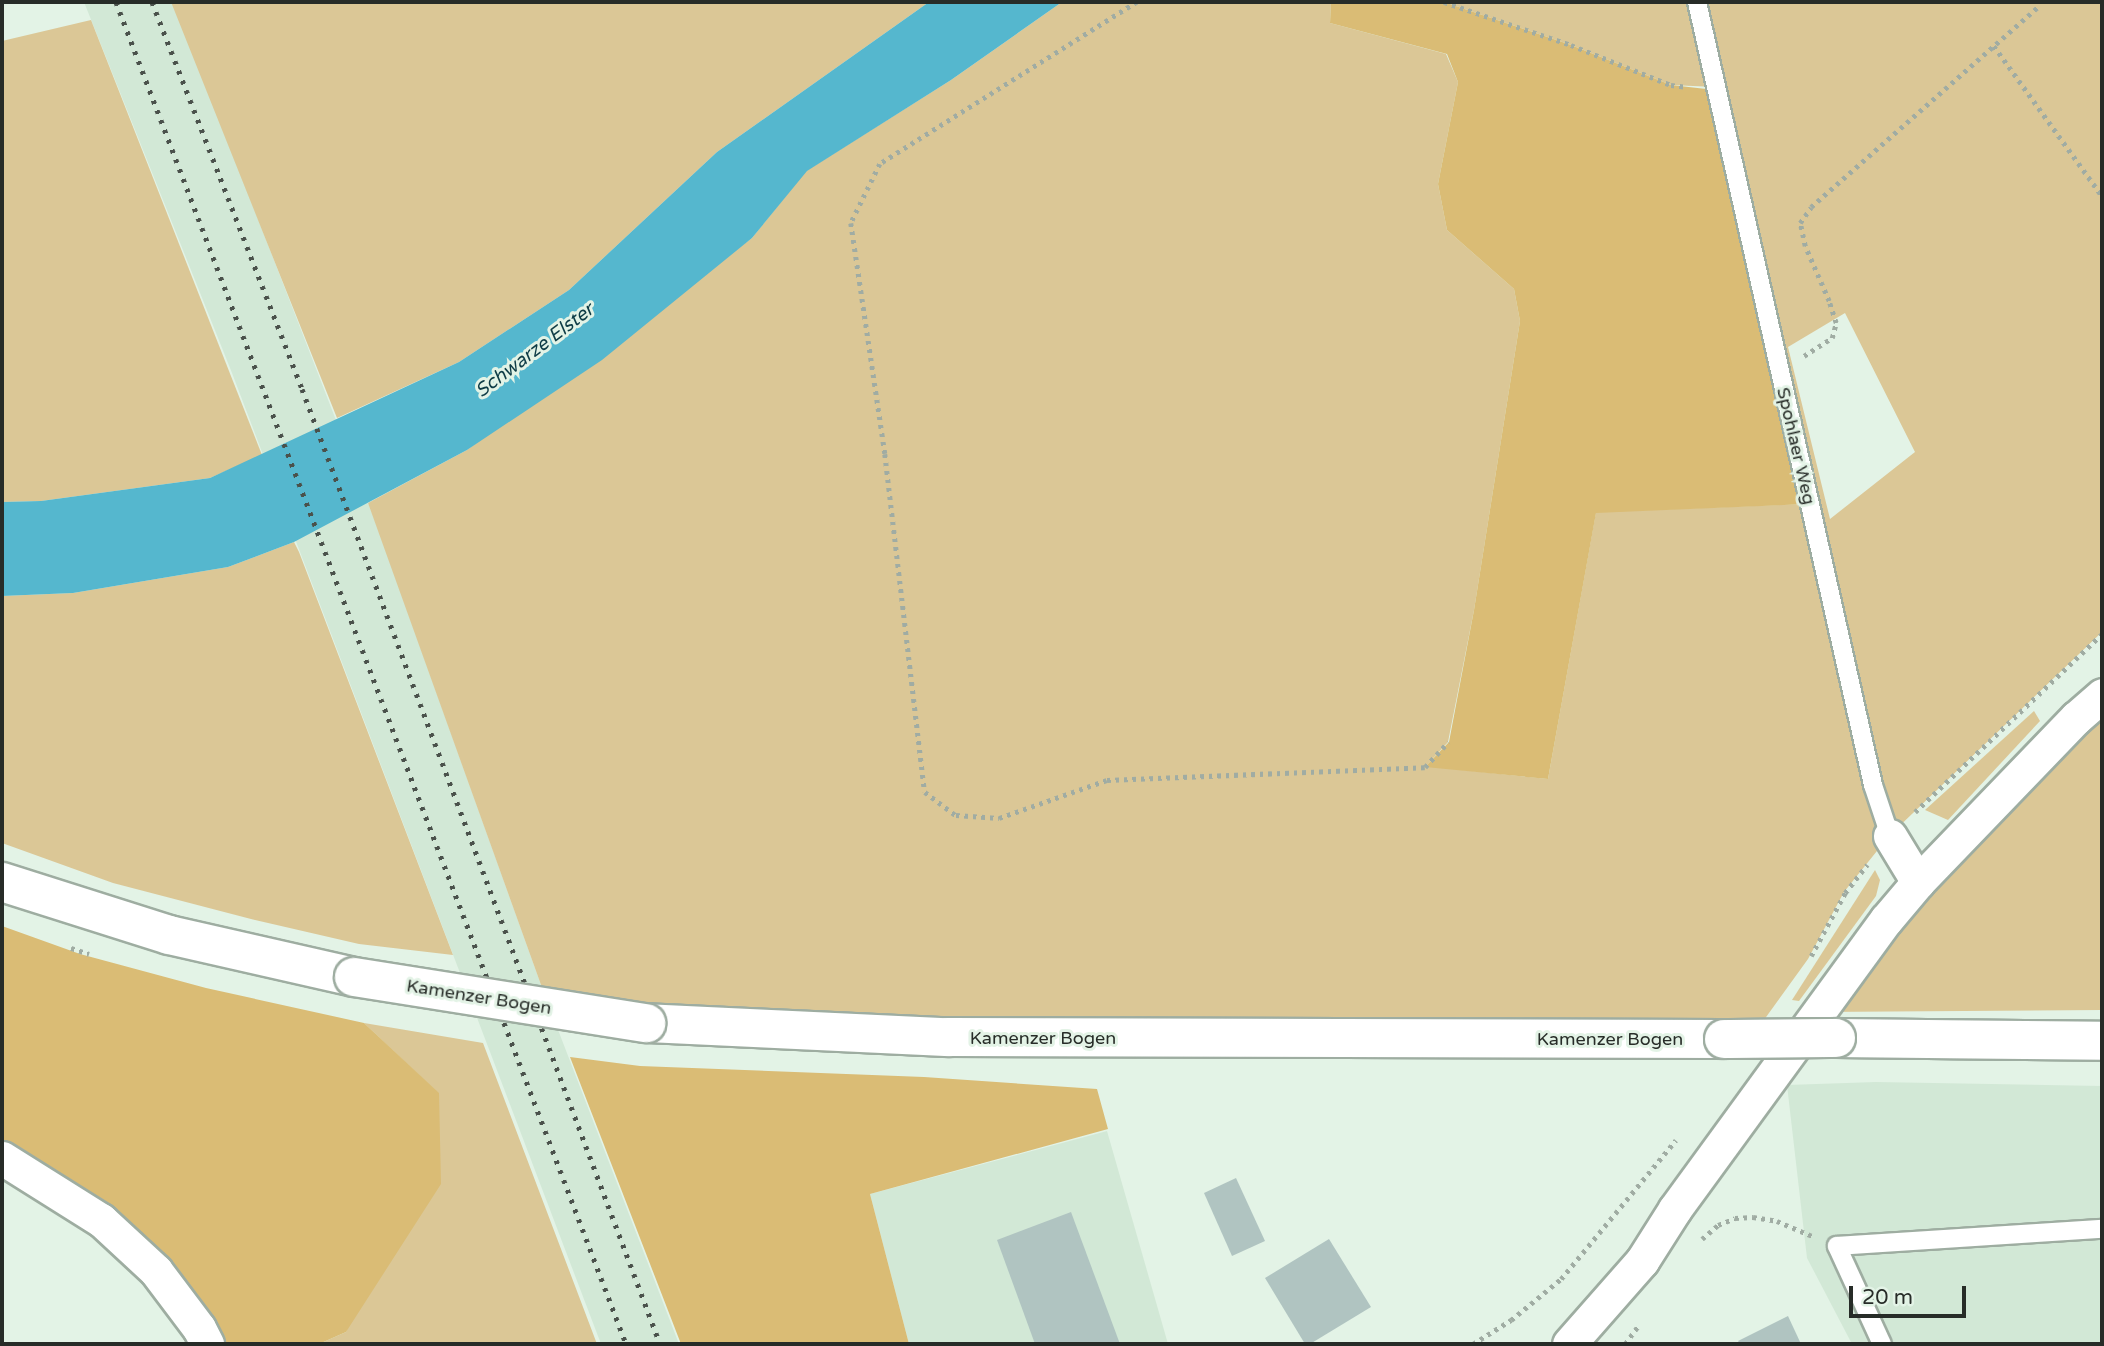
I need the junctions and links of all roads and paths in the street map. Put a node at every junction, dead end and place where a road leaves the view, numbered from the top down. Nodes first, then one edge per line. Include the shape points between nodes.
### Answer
1 (1137, 2) edge
2 (1444, 2) edge
3 (1697, 2) edge
4 (2039, 6) dead end
5 (1994, 46) junction
6 (1716, 89) junction
7 (2102, 196) edge
8 (1780, 371) junction
9 (2102, 634) edge
10 (2102, 695) edge
11 (1448, 742) dead end
12 (1890, 836) junction
13 (2, 882) edge
14 (1918, 882) junction
15 (1809, 960) dead end
16 (2102, 1041) edge
17 (1683, 1132) dead end
18 (2, 1157) edge
19 (2102, 1229) edge
20 (1697, 1245) dead end
21 (1837, 1246) junction
22 (1640, 1323) dead end
23 (208, 1344) edge
24 (1473, 1344) edge
25 (1569, 1344) edge
26 (1625, 1344) edge
27 (1882, 1344) edge

1 - 11 path via 880,164 851,223 885,454 925,792 956,815 999,818 1107,780 1425,766
2 - 6 path via 1671,85
3 - 6 lane, Spohlaer Weg
4 - 5 path
5 - 7 path
5 - 8 path via 1811,208 1800,223 1836,323 1832,338
6 - 8 lane, Spohlaer Weg
8 - 12 lane, Spohlaer Weg via 1873,785
9 - 12 path
10 - 14 street
12 - 14 street, Spohlaer Weg
12 - 15 path via 1845,892
13 - 16 main road, Kamenzer Bogen, bridge via 169,934 354,977 646,1023 948,1037
14 - 25 street via 1877,931 1642,1261
17 - 24 path via 1561,1279
18 - 23 street via 101,1220 156,1271
19 - 21 lane
20 - 21 path via 1718,1225 1753,1217 1777,1221
21 - 27 lane
22 - 26 path

